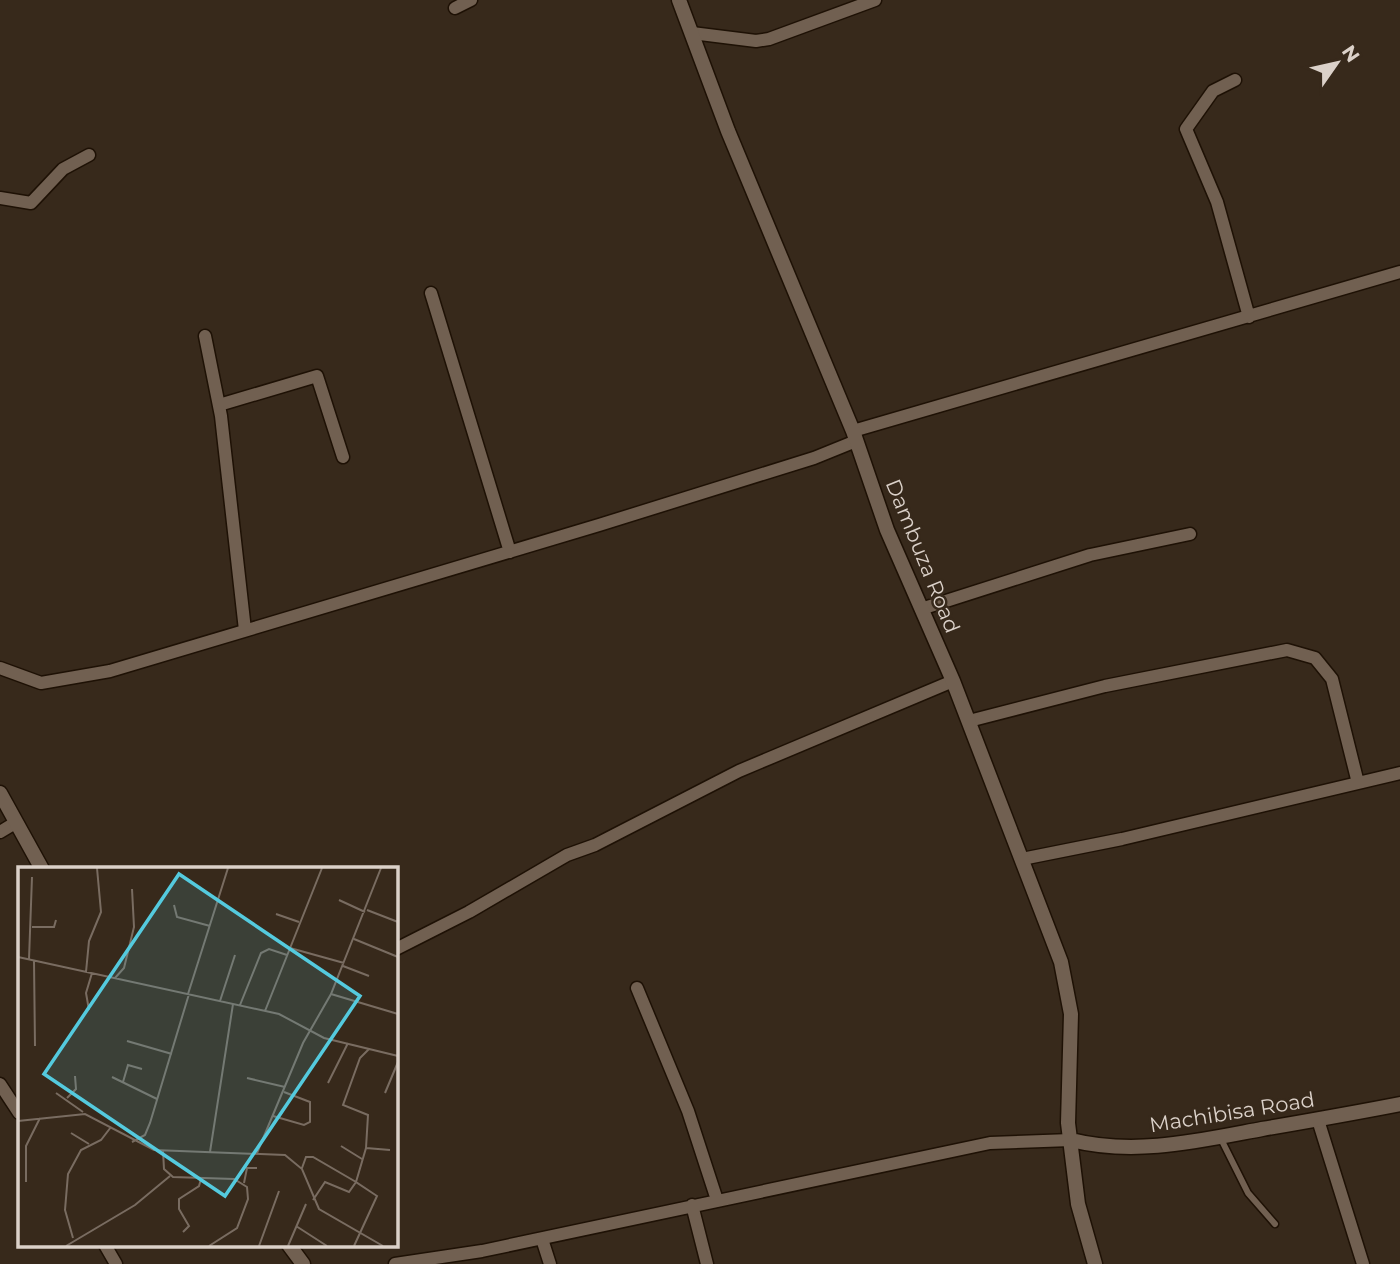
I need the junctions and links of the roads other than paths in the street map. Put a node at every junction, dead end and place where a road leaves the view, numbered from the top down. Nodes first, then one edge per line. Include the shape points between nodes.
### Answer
1 (471, 0) edge
2 (679, 0) edge
3 (875, 0) edge
4 (455, 8) dead end
5 (692, 33) junction
6 (1235, 80) dead end
7 (89, 155) dead end
8 (0, 198) edge
9 (1400, 272) edge
10 (431, 293) dead end
11 (1249, 317) junction
12 (205, 336) dead end
13 (219, 405) junction
14 (854, 436) junction
15 (343, 457) dead end
16 (1190, 534) dead end
17 (510, 552) junction
18 (921, 609) junction
19 (245, 631) junction
20 (0, 668) edge
21 (953, 681) junction
22 (969, 721) junction
23 (1400, 773) edge
24 (1358, 783) junction
25 (0, 793) edge
26 (15, 823) junction
27 (0, 832) edge
28 (1022, 859) junction
29 (41, 867) edge
30 (397, 948) edge
31 (637, 988) dead end
32 (2, 1092) edge
33 (1400, 1104) edge
34 (18, 1112) edge
35 (1318, 1120) junction
36 (1220, 1137) junction
37 (1071, 1140) junction
38 (717, 1200) junction
39 (692, 1205) junction
40 (1275, 1224) dead end
41 (542, 1239) junction
42 (106, 1246) edge
43 (290, 1246) edge
44 (116, 1264) edge
45 (303, 1264) edge
46 (395, 1264) edge
47 (550, 1264) edge
48 (707, 1264) edge
49 (1095, 1264) edge
50 (1363, 1264) edge

1 - 4 street
2 - 5 street, Dambuza Road
3 - 5 street via 769,39
5 - 14 street, Dambuza Road
6 - 11 street via 1213,91 1186,129 1217,202
7 - 8 street via 63,169 31,203
9 - 11 street
10 - 17 street
11 - 14 street
12 - 13 street
13 - 15 street via 317,376
13 - 19 street
14 - 17 street via 814,458
14 - 18 street, Dambuza Road
16 - 18 street via 1090,555
17 - 19 street
18 - 21 street, Dambuza Road
19 - 20 street via 61,682 35,682
21 - 22 street, Dambuza Road
21 - 30 street via 739,771 605,840 566,855
22 - 24 street via 1105,687 1287,650 1315,658 1332,680
22 - 28 street, Dambuza Road
23 - 24 street
24 - 28 street
25 - 26 street
26 - 27 street
26 - 29 street
28 - 37 street, Dambuza Road via 1052,935 1070,1000
31 - 38 street via 688,1111
32 - 34 street
33 - 35 street, Machibisa Road
35 - 36 street, Machibisa Road
35 - 50 street
36 - 37 street, Machibisa Road via 1138,1148 1097,1147
36 - 40 lane via 1248,1193
37 - 38 street via 990,1143
37 - 49 street, Dambuza Road via 1078,1205
38 - 39 street
39 - 41 street
39 - 48 street
41 - 46 street
41 - 47 street
42 - 44 street
43 - 45 street

